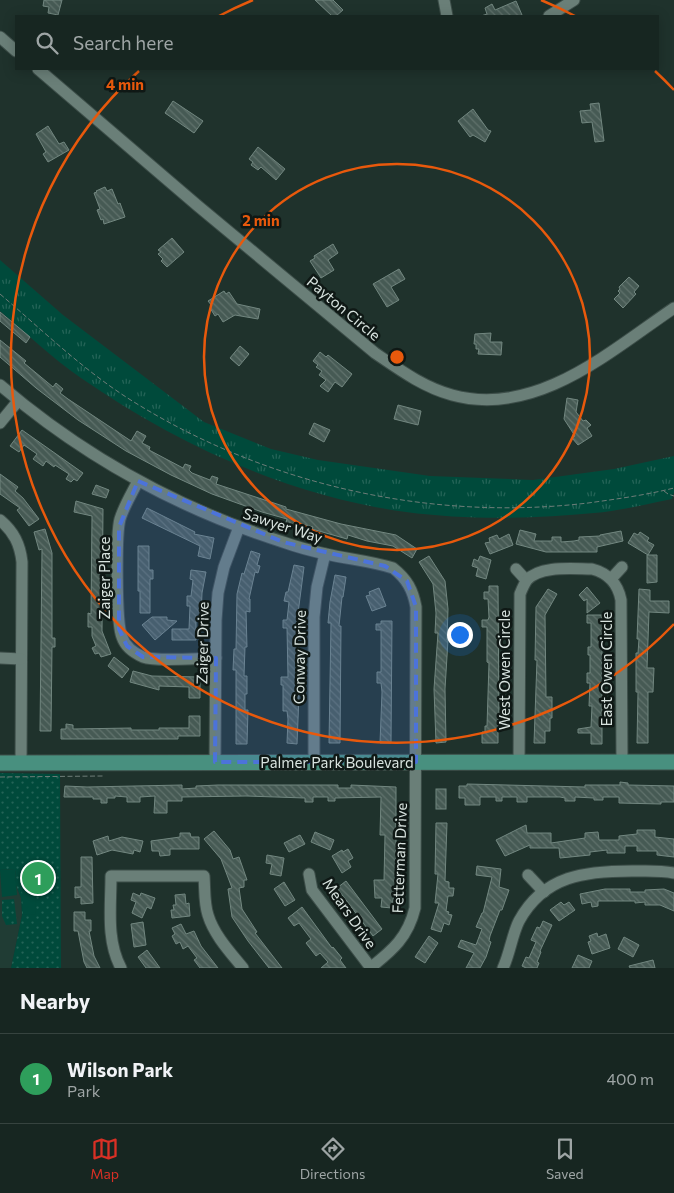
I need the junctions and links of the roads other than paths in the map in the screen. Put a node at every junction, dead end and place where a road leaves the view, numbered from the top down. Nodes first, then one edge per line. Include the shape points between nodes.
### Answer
1 (444, 0) edge
2 (574, 0) edge
3 (447, 15) edge
4 (551, 15) edge
5 (0, 37) edge
6 (15, 50) edge
7 (39, 70) edge
8 (674, 308) edge
9 (0, 385) edge
10 (18, 401) junction
11 (0, 423) edge
12 (138, 481) junction
13 (0, 520) edge
14 (239, 527) junction
15 (325, 554) junction
16 (622, 567) dead end
17 (516, 569) dead end
18 (611, 579) junction
19 (526, 580) junction
20 (0, 658) edge
21 (216, 658) junction
22 (21, 659) junction
23 (622, 761) junction
24 (215, 762) junction
25 (314, 762) junction
26 (416, 762) junction
27 (519, 762) junction
28 (674, 762) edge
29 (0, 763) edge
30 (21, 763) junction
31 (674, 873) edge
32 (308, 874) dead end
33 (528, 875) dead end
34 (544, 892) junction
35 (120, 968) edge
36 (243, 968) edge
37 (370, 968) edge
38 (503, 968) edge

1 - 3 street
2 - 4 street
5 - 6 street
7 - 8 street, Payton Circle via 376,354 406,375 451,394 486,400 524,395 548,387 575,375
9 - 10 street, Sawyer Way
10 - 11 street
10 - 12 street, Sawyer Way via 94,455
12 - 14 street, Sawyer Way
12 - 21 street, Zaiger Place via 119,527 118,618 122,638 127,646 144,657
13 - 22 street via 13,533 22,562
14 - 15 street, Sawyer Way
14 - 21 street, Zaiger Drive via 218,593
15 - 25 street, Conway Drive via 314,618
15 - 26 street, Sawyer Way via 393,568 411,587 416,608
16 - 18 street
17 - 19 street
18 - 19 street via 598,570 568,569 540,572
18 - 23 street, East Owen Circle via 621,600
19 - 27 street, West Owen Circle via 519,602
20 - 22 street
21 - 24 street, Zaiger Drive
22 - 30 street
23 - 27 main road, Palmer Park Boulevard
23 - 28 main road, Palmer Park Boulevard
24 - 25 main road, Palmer Park Boulevard
24 - 30 main road, Palmer Park Boulevard
25 - 26 main road, Palmer Park Boulevard
26 - 27 main road, Palmer Park Boulevard
26 - 37 street, Fetterman Drive via 414,914 407,933
29 - 30 main road, Palmer Park Boulevard
31 - 34 street via 587,872 565,879
32 - 37 street, Mears Drive via 312,890
33 - 34 street
34 - 38 street via 520,921
35 - 36 street via 111,941 111,876 204,876 208,916 218,936

